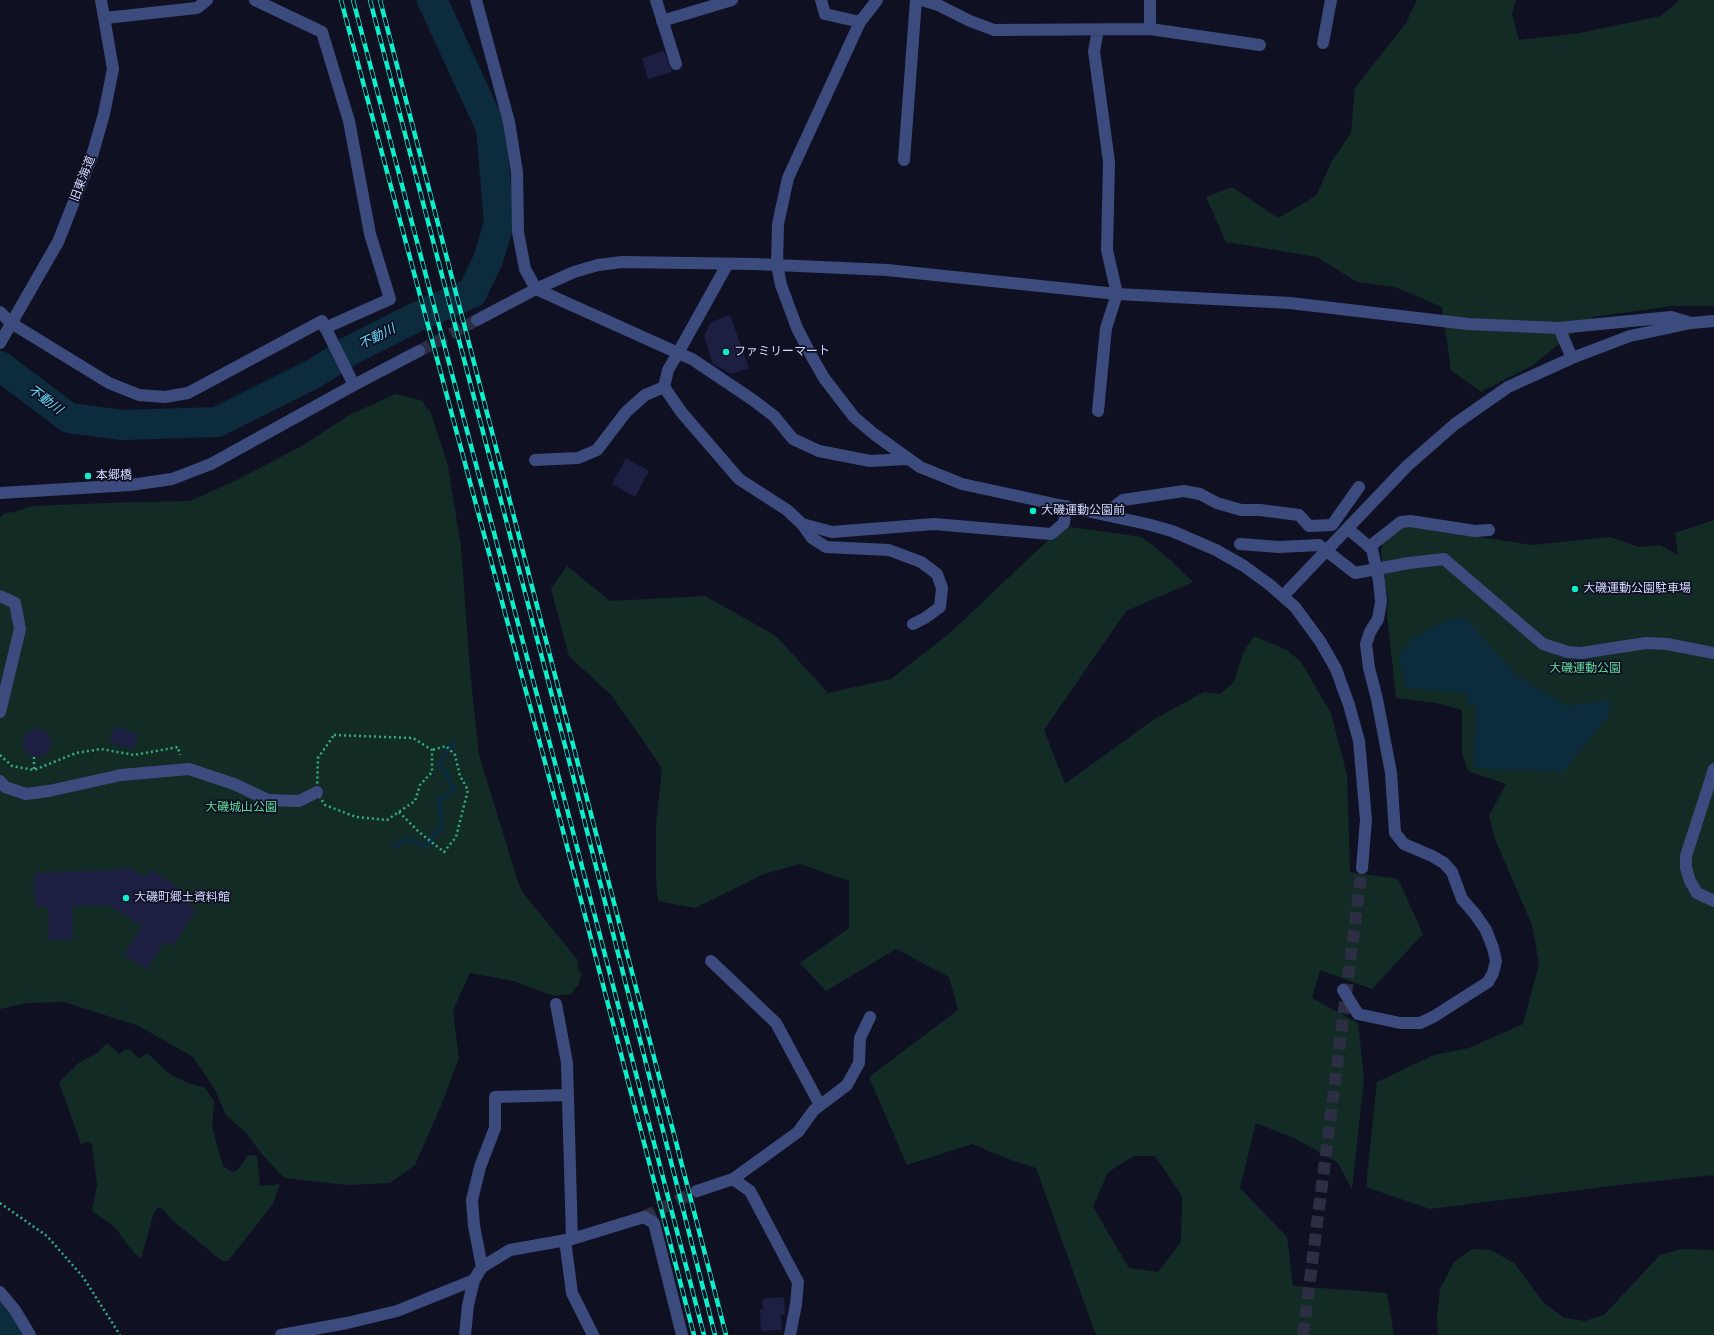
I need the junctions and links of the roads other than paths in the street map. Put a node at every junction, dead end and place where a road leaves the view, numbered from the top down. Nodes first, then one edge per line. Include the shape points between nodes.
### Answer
1 (101, 0) edge
2 (207, 0) edge
3 (254, 0) edge
4 (476, 0) edge
5 (656, 0) edge
6 (732, 0) edge
7 (821, 0) edge
8 (877, 0) edge
9 (916, 0) edge
10 (922, 0) edge
11 (1150, 0) edge
12 (1331, 0) edge
13 (105, 18) junction
14 (662, 21) junction
15 (860, 22) junction
16 (1150, 29) junction
17 (1098, 30) junction
18 (1323, 43) dead end
19 (1260, 45) dead end
20 (676, 64) dead end
21 (904, 160) dead end
22 (727, 265) junction
23 (777, 265) junction
24 (536, 289) junction
25 (1118, 294) junction
26 (0, 312) edge
27 (477, 320) tunnel mouth
28 (1714, 321) edge
29 (11, 323) junction
30 (1691, 323) junction
31 (325, 328) junction
32 (1559, 328) junction
33 (2, 339) edge
34 (419, 351) tunnel mouth
35 (678, 353) junction
36 (1572, 358) junction
37 (352, 380) junction
38 (664, 387) junction
39 (1098, 411) dead end
40 (907, 459) junction
41 (535, 460) dead end
42 (1359, 487) dead end
43 (0, 493) edge
44 (1066, 506) junction
45 (1105, 514) junction
46 (802, 524) junction
47 (1348, 529) junction
48 (1489, 530) dead end
49 (1240, 544) dead end
50 (1369, 547) junction
51 (1327, 550) junction
52 (1375, 569) junction
53 (0, 596) edge
54 (1283, 596) junction
55 (913, 624) dead end
56 (1714, 653) edge
57 (0, 712) edge
58 (1714, 769) edge
59 (0, 781) edge
60 (316, 792) road end
61 (1362, 868) tunnel mouth
62 (1714, 901) edge
63 (711, 961) dead end
64 (1343, 990) dead end
65 (556, 1004) dead end
66 (870, 1017) dead end
67 (568, 1095) junction
68 (820, 1105) junction
69 (733, 1179) junction
70 (697, 1191) tunnel mouth
71 (569, 1240) junction
72 (482, 1267) junction
73 (474, 1280) junction
74 (0, 1292) edge
75 (30, 1335) edge
76 (281, 1335) edge
77 (464, 1335) edge
78 (593, 1335) edge
79 (682, 1335) edge
80 (790, 1335) edge

1 - 13 street, 旧東海道
2 - 13 street via 197,8
3 - 31 street via 322,32 348,121 370,234 390,300
4 - 24 street via 509,122 517,172 518,232 525,269
5 - 14 street
6 - 14 street
7 - 15 street via 825,14
8 - 15 street
9 - 21 street
10 - 17 street via 994,30
11 - 16 street
12 - 18 street
13 - 29 street, 旧東海道 via 113,69 92,156 58,242
14 - 20 street
15 - 23 street via 788,178 778,224
16 - 17 street
16 - 19 street
17 - 25 street via 1094,52 1109,162 1107,250
22 - 23 street
22 - 24 street via 622,262 598,265 574,272
22 - 35 street
23 - 25 street via 880,269
23 - 40 street via 784,296 797,328 824,378 854,417
24 - 27 street
24 - 35 street
25 - 32 street via 1290,303 1468,324
25 - 39 street via 1106,328
26 - 29 street
28 - 30 street
29 - 31 street via 109,383 139,395 165,397 188,393 322,321
29 - 33 street, 旧東海道
30 - 32 street via 1671,317
30 - 36 street via 1630,336
31 - 37 street
32 - 36 street
34 - 37 street
35 - 38 street via 668,370
35 - 40 street via 692,359 753,400 774,416 794,439 819,451 870,461
36 - 47 street via 1508,386 1455,424 1407,466
37 - 43 street via 211,464 172,479 131,485
38 - 41 street via 645,395 626,412 597,450 578,458
38 - 46 street via 682,413 739,479 787,510
40 - 44 street via 962,484
42 - 45 street via 1332,525 1309,526 1299,515 1241,510 1200,494 1184,491 1123,500
44 - 45 street
44 - 46 street via 1064,523 1050,534 934,524 832,532
45 - 54 street via 1172,531 1196,541 1244,566
46 - 55 street via 812,538 826,546 889,550 921,562 937,574 942,588 940,607
47 - 50 street
47 - 51 street
48 - 50 street via 1400,522
49 - 51 street via 1279,547 1319,545
50 - 52 street via 1372,549
51 - 52 street via 1355,573
51 - 54 street
52 - 56 street via 1444,559 1544,644 1555,649 1581,652 1646,643 1667,644
52 - 64 street via 1381,602 1378,619 1366,644 1391,773 1395,833 1404,844 1444,862 1452,872 1462,899 1486,930 1496,961 1488,982 1420,1023 1400,1023 1358,1014
53 - 57 street via 15,603 20,629
54 - 61 street via 1295,607 1320,641 1336,669 1350,705 1359,741 1363,779 1366,820
58 - 62 street via 1686,856 1686,868 1697,893
59 - 60 street via 5,787 26,794 49,792 121,775 189,769 234,784 268,800 299,801
63 - 68 street via 776,1023
65 - 67 street via 567,1063
66 - 68 street via 860,1038 859,1063 847,1085
67 - 71 street
67 - 72 street via 495,1097 495,1128 480,1167 472,1200
68 - 69 street via 798,1132
69 - 70 street
69 - 80 street via 750,1191 798,1282
71 - 72 street via 510,1250
71 - 78 street via 572,1293
71 - 79 street via 644,1217 654,1224
72 - 73 street
73 - 76 street via 397,1311
73 - 77 street
74 - 75 street via 15,1310

